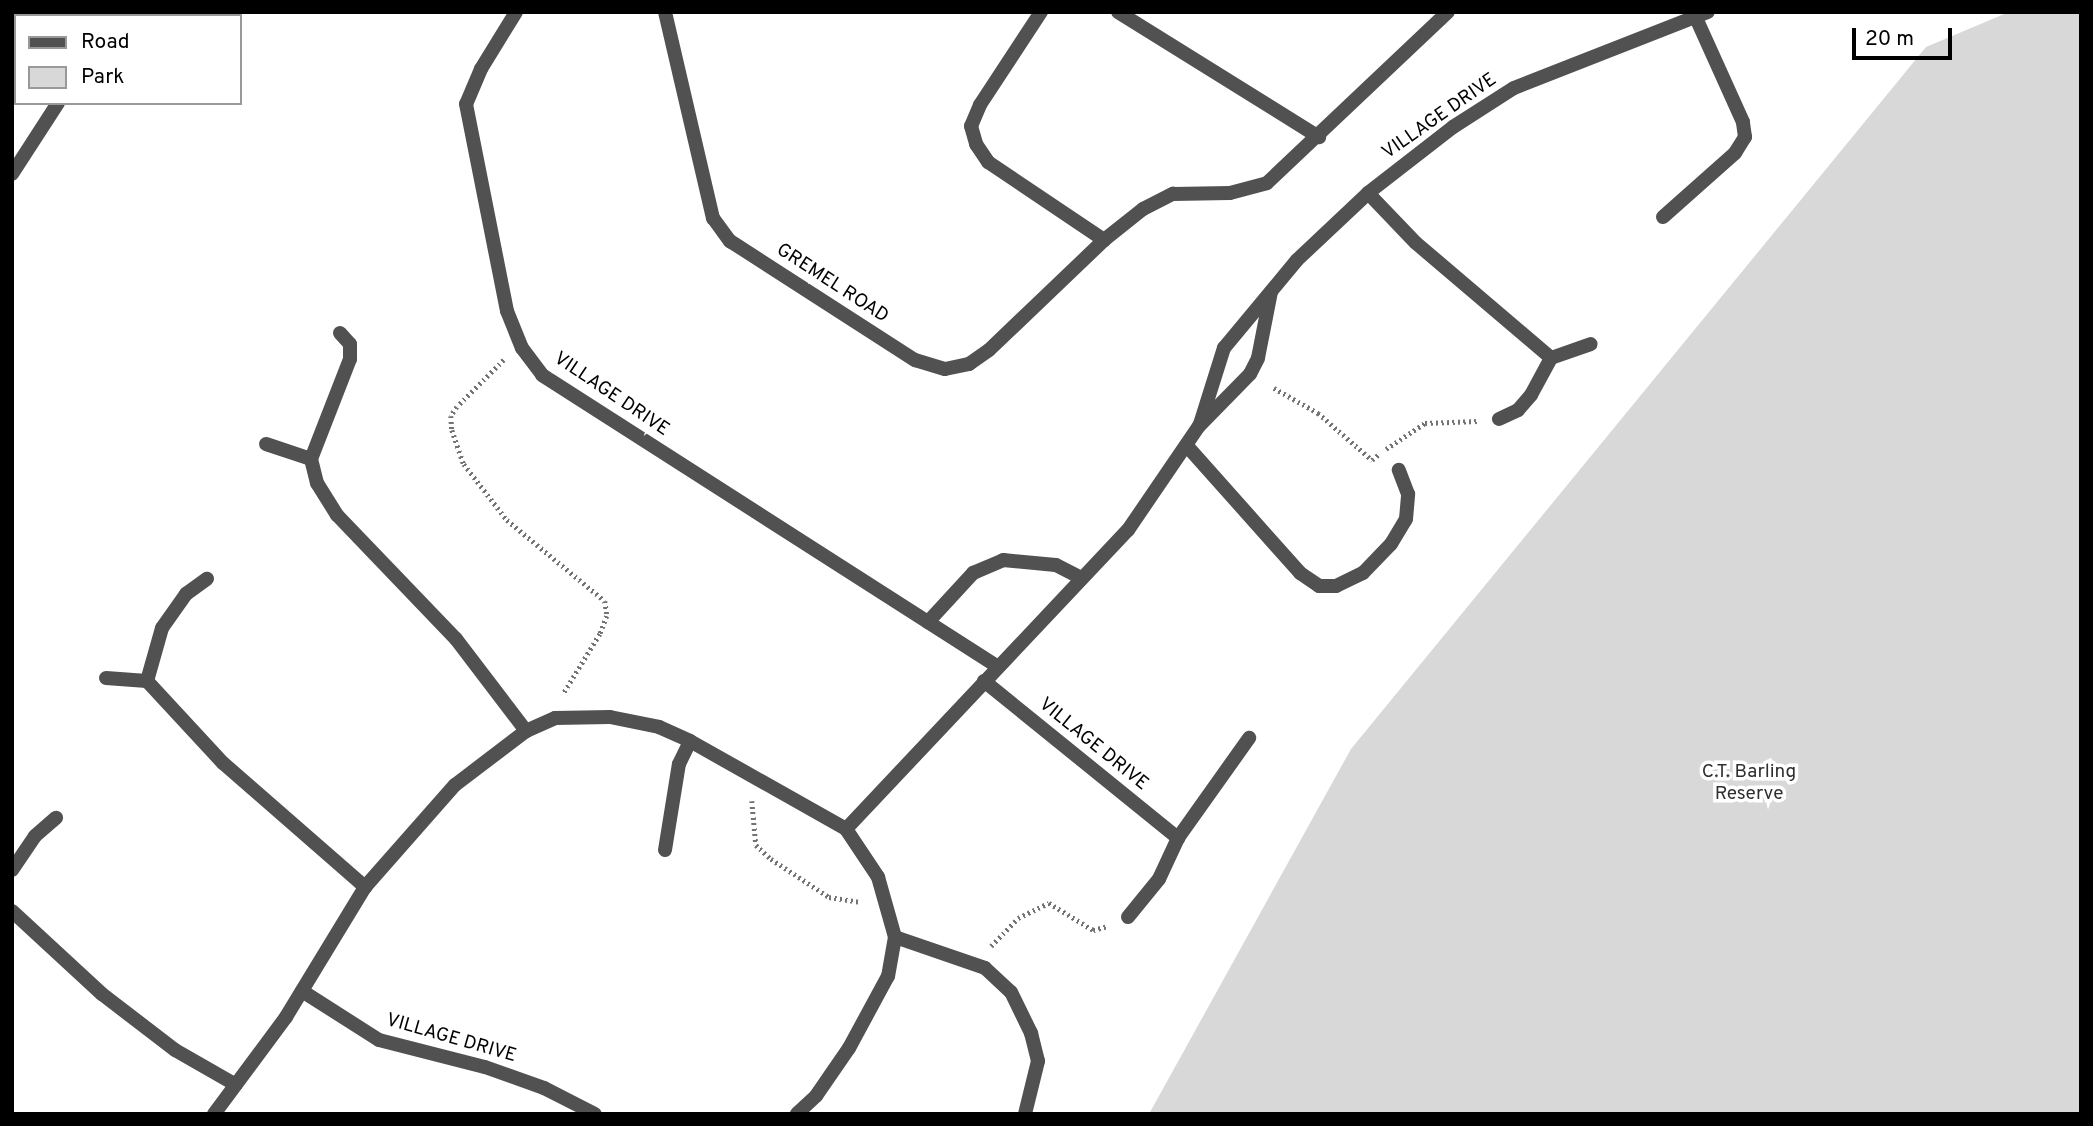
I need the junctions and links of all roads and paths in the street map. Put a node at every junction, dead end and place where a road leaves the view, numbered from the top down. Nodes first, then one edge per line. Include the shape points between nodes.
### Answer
1 (516, 12) edge
2 (665, 12) edge
3 (1041, 12) edge
4 (1118, 12) edge
5 (1448, 12) edge
6 (1702, 15) edge
7 (57, 105) edge
8 (1320, 137) junction
9 (12, 174) edge
10 (1368, 193) junction
11 (1663, 218) dead end
12 (1104, 240) junction
13 (1271, 292) junction
14 (340, 333) dead end
15 (1591, 344) dead end
16 (522, 348) junction
17 (1551, 358) junction
18 (1274, 388) dead end
19 (1499, 419) joint
20 (1199, 426) junction
21 (266, 444) dead end
22 (1187, 446) junction
23 (312, 459) junction
24 (1399, 470) dead end
25 (1082, 578) junction
26 (207, 579) dead end
27 (928, 622) junction
28 (998, 667) junction
29 (106, 678) dead end
30 (147, 681) junction
31 (984, 681) junction
32 (564, 717) junction
33 (526, 730) junction
34 (1250, 738) dead end
35 (690, 741) junction
36 (753, 775) junction
37 (56, 818) dead end
38 (846, 829) junction
39 (1178, 838) junction
40 (665, 850) dead end
41 (12, 870) edge
42 (365, 887) junction
43 (884, 895) junction
44 (12, 911) edge
45 (1128, 917) joint
46 (895, 937) junction
47 (976, 964) junction
48 (302, 990) junction
49 (236, 1085) junction
50 (214, 1114) edge
51 (595, 1114) edge
52 (797, 1114) edge
53 (1025, 1114) edge

1 - 16 street, VILLAGE DRIVE via 481,69 466,104 507,311
2 - 12 street, GREMEL ROAD via 713,218 730,241 915,360 945,369 969,364 989,351
3 - 12 street via 971,126 988,162
4 - 8 street
5 - 8 street, GREMEL ROAD
6 - 10 street, VILLAGE DRIVE via 1514,88 1453,127
6 - 11 street, VILLAGE DRIVE via 1745,137 1735,153
7 - 9 street
8 - 12 street, GREMEL ROAD via 1267,183 1230,192 1173,194 1143,209
10 - 13 street, VILLAGE DRIVE via 1297,260
10 - 17 street via 1416,243
13 - 20 street, VILLAGE DRIVE via 1224,348
13 - 20 street, VILLAGE DRIVE via 1258,358 1250,374
14 - 23 street via 350,344 350,359
15 - 17 street
16 - 27 street, VILLAGE DRIVE via 542,375
16 - 32 path via 501,362 457,407 452,430 464,464 507,520 605,601 607,616 600,634 564,695
17 - 19 street via 1531,396 1518,410
18 - 19 path via 1318,413 1372,460 1425,423
20 - 22 street, VILLAGE DRIVE
21 - 23 street
22 - 24 street via 1300,573 1319,586 1336,586 1363,573 1391,544 1406,519 1408,494
22 - 25 street, VILLAGE DRIVE via 1128,530
23 - 33 street via 317,483 337,515 456,639
25 - 27 street via 1056,565 1003,560 973,573
25 - 28 street, VILLAGE DRIVE
26 - 30 street via 186,594 162,628
27 - 28 street, VILLAGE DRIVE
28 - 31 street, VILLAGE DRIVE
29 - 30 street
30 - 42 street via 223,763
31 - 38 street, VILLAGE DRIVE
31 - 39 street, VILLAGE DRIVE
32 - 33 street
32 - 35 street via 610,717 659,727
33 - 42 street via 455,785
34 - 39 street
35 - 36 street
35 - 40 street via 679,764
36 - 38 street
36 - 43 path via 751,827 756,845 771,859 828,897 854,904
37 - 41 street via 35,835
38 - 43 street via 878,877
39 - 45 street via 1158,878
42 - 48 street
43 - 46 street
44 - 49 street via 42,943 175,1051
45 - 47 path via 1093,930 1061,907 1038,906 1018,918
46 - 47 street
46 - 52 street via 888,976 870,1012 816,1096
47 - 53 street via 1010,992 1031,1033 1038,1061
48 - 49 street
48 - 51 street, VILLAGE DRIVE via 379,1040 485,1067 544,1088
49 - 50 street

